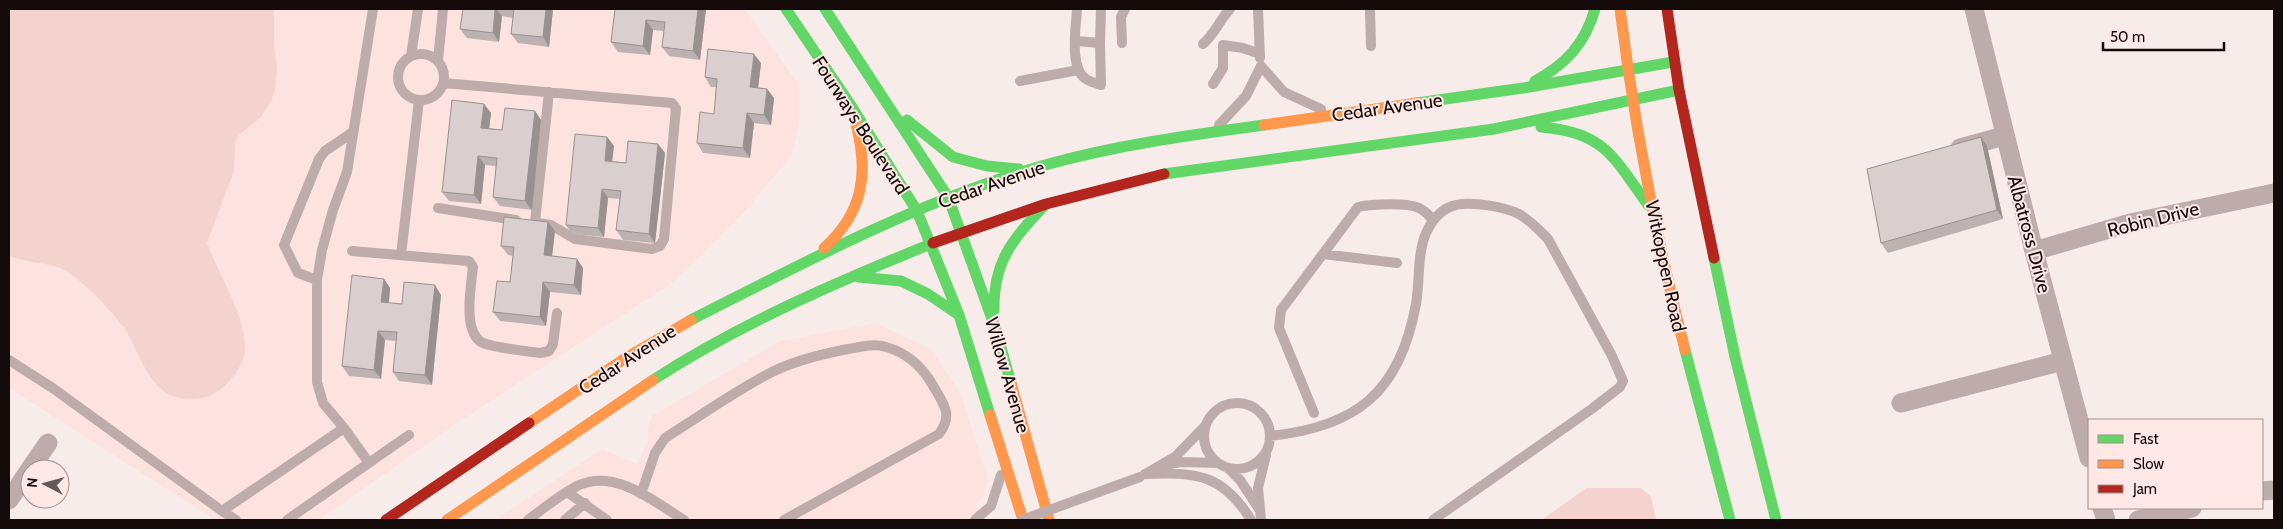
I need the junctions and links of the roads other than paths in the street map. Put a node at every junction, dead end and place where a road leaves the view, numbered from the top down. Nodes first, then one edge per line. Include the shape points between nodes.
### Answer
1 (373, 9) edge
2 (418, 9) edge
3 (443, 9) edge
4 (786, 9) edge
5 (825, 9) edge
6 (1077, 9) edge
7 (1101, 9) edge
8 (1125, 9) edge
9 (1230, 9) edge
10 (1258, 9) edge
11 (1595, 9) edge
12 (1620, 9) edge
13 (1667, 9) edge
14 (1974, 9) edge
15 (1370, 10) dead end
16 (1076, 41) junction
17 (1100, 43) junction
18 (1122, 44) dead end
19 (1203, 44) dead end
20 (1371, 46) dead end
21 (1260, 54) junction
22 (411, 56) junction
23 (438, 61) junction
24 (1674, 62) junction
25 (1261, 66) junction
26 (1078, 70) junction
27 (1626, 71) junction
28 (1020, 81) dead end
29 (443, 84) junction
30 (1213, 84) dead end
31 (1523, 88) junction
32 (1679, 90) junction
33 (549, 92) junction
34 (419, 100) junction
35 (1631, 100) junction
36 (887, 102) junction
37 (850, 104) junction
38 (1332, 115) junction
39 (1494, 129) junction
40 (1214, 131) junction
41 (353, 132) junction
42 (2004, 136) junction
43 (1941, 153) edge
44 (1045, 165) junction
45 (2274, 192) edge
46 (948, 197) junction
47 (1046, 204) junction
48 (438, 208) dead end
49 (916, 211) junction
50 (1654, 213) junction
51 (1434, 220) junction
52 (535, 222) junction
53 (960, 232) junction
54 (931, 244) junction
55 (2034, 251) junction
56 (352, 252) dead end
57 (1323, 254) junction
58 (401, 255) junction
59 (807, 261) junction
60 (1397, 263) dead end
61 (851, 277) junction
62 (317, 280) junction
63 (557, 313) dead end
64 (959, 316) junction
65 (996, 330) junction
66 (9, 360) edge
67 (2063, 361) junction
68 (1900, 403) dead end
69 (1314, 413) dead end
70 (1206, 425) junction
71 (344, 428) junction
72 (409, 435) dead end
73 (1270, 436) junction
74 (48, 443) dead end
75 (1002, 451) junction
76 (1267, 452) junction
77 (2088, 454) edge
78 (37, 459) edge
79 (369, 463) junction
80 (1218, 463) junction
81 (1158, 467) junction
82 (1228, 468) junction
83 (1142, 475) junction
84 (20, 484) edge
85 (567, 492) junction
86 (641, 494) junction
87 (9, 500) edge
88 (585, 503) junction
89 (2188, 509) edge
90 (222, 511) junction
91 (1260, 515) edge
92 (236, 520) edge
93 (286, 520) edge
94 (386, 520) edge
95 (447, 520) edge
96 (528, 520) edge
97 (565, 520) edge
98 (607, 520) edge
99 (684, 520) edge
100 (784, 520) edge
101 (975, 520) edge
102 (1022, 520) edge
103 (1049, 520) edge
104 (1251, 520) edge
105 (1434, 520) edge
106 (1730, 520) edge
107 (1776, 520) edge
108 (2138, 520) edge

1 - 41 lane
2 - 22 lane
3 - 23 lane
4 - 37 main road, Fourways Boulevard
5 - 36 main road, Fourways Boulevard
6 - 16 lane
7 - 17 lane
8 - 18 lane via 1121,17
9 - 19 lane via 1215,33
10 - 21 lane
11 - 31 main road via 1592,23 1572,55 1556,70
12 - 27 main road, Witkoppen Road
13 - 24 main road
14 - 42 street, Albatross Drive
15 - 20 lane
16 - 17 lane
16 - 26 lane
17 - 26 lane via 1101,85 1085,78
21 - 25 lane
21 - 30 lane via 1223,45 1223,68
22 - 23 lane via 425,55
22 - 34 lane via 400,67 398,81 405,94
23 - 29 lane
24 - 27 main road, Cedar Avenue
24 - 32 main road
25 - 38 lane via 1284,92
25 - 40 lane via 1246,96
26 - 28 lane
27 - 31 main road, Cedar Avenue
27 - 35 main road, Witkoppen Road
29 - 33 lane
29 - 34 lane via 434,96
31 - 38 main road, Cedar Avenue
32 - 35 main road, Cedar Avenue
32 - 107 main road via 1735,357
33 - 52 lane
33 - 52 lane via 672,103 676,108 664,239 660,246 652,249 575,239 551,225
34 - 58 lane
35 - 39 main road, Cedar Avenue
35 - 50 main road, Witkoppen Road
36 - 44 main road via 953,158 1014,170
36 - 46 main road, Fourways Boulevard
37 - 49 main road, Fourways Boulevard
37 - 59 main road via 861,140 863,162 857,203 852,219 842,231
38 - 40 main road, Cedar Avenue
39 - 47 main road, Cedar Avenue via 1171,172
39 - 50 main road via 1555,127 1583,133 1603,146
40 - 44 main road, Cedar Avenue via 1164,138
41 - 62 lane via 347,172 333,210
41 - 62 lane via 319,158 284,246 298,273
42 - 43 street
42 - 55 street, Albatross Drive
44 - 46 main road, Cedar Avenue
45 - 55 street, Robin Drive via 2130,223
46 - 49 main road, Cedar Avenue
46 - 53 main road, Fourways Boulevard
47 - 53 main road, Cedar Avenue
47 - 65 main road via 1006,249 998,268 993,291
48 - 52 lane
49 - 54 main road, Fourways Boulevard
49 - 59 main road, Cedar Avenue
50 - 106 main road, Witkoppen Road via 1687,361
51 - 57 lane via 1420,208 1410,206 1358,207
51 - 73 lane via 1426,234 1416,302 1403,353 1382,389 1374,398 1331,424
51 - 105 lane via 1442,211 1456,205 1477,205 1518,213 1534,224 1548,239 1623,381 1593,408
53 - 54 main road, Cedar Avenue
53 - 65 main road, Willow Avenue
54 - 61 main road, Cedar Avenue
54 - 64 main road, Willow Avenue
55 - 67 street, Albatross Drive
56 - 58 lane
57 - 60 lane
57 - 69 lane via 1278,318 1278,328
58 - 63 lane via 469,261 472,266 470,321 475,337 483,343 540,353 549,351
59 - 94 main road, Cedar Avenue via 680,325 624,358
61 - 64 main road via 902,281 928,294
61 - 95 main road, Cedar Avenue via 696,352
62 - 71 lane via 317,382 323,403
64 - 75 main road, Willow Avenue
65 - 103 main road, Willow Avenue
66 - 90 lane
67 - 68 street
67 - 77 street, Albatross Drive
70 - 73 lane via 1218,409 1238,403 1248,405 1265,418
70 - 80 lane via 1205,446
70 - 81 lane via 1176,456
71 - 79 lane
71 - 90 lane
72 - 79 lane
73 - 76 lane
74 - 78 street
75 - 101 lane via 1001,471 991,506
75 - 102 main road, Willow Avenue
76 - 82 lane via 1250,467
76 - 91 lane via 1258,488
79 - 93 lane
80 - 81 lane via 1181,462
80 - 82 lane
81 - 83 lane
82 - 91 lane via 1240,480
83 - 102 lane, bridge
83 - 104 lane via 1181,473 1211,479 1226,488
84 - 87 street
85 - 86 lane via 580,485 603,480 623,484
85 - 88 lane
85 - 96 lane
86 - 99 lane
86 - 100 lane via 654,453 665,438 772,372 817,355 866,346 884,346 905,355 926,373 944,403 946,425 939,434
88 - 97 lane
88 - 98 lane
89 - 108 street
90 - 92 lane

